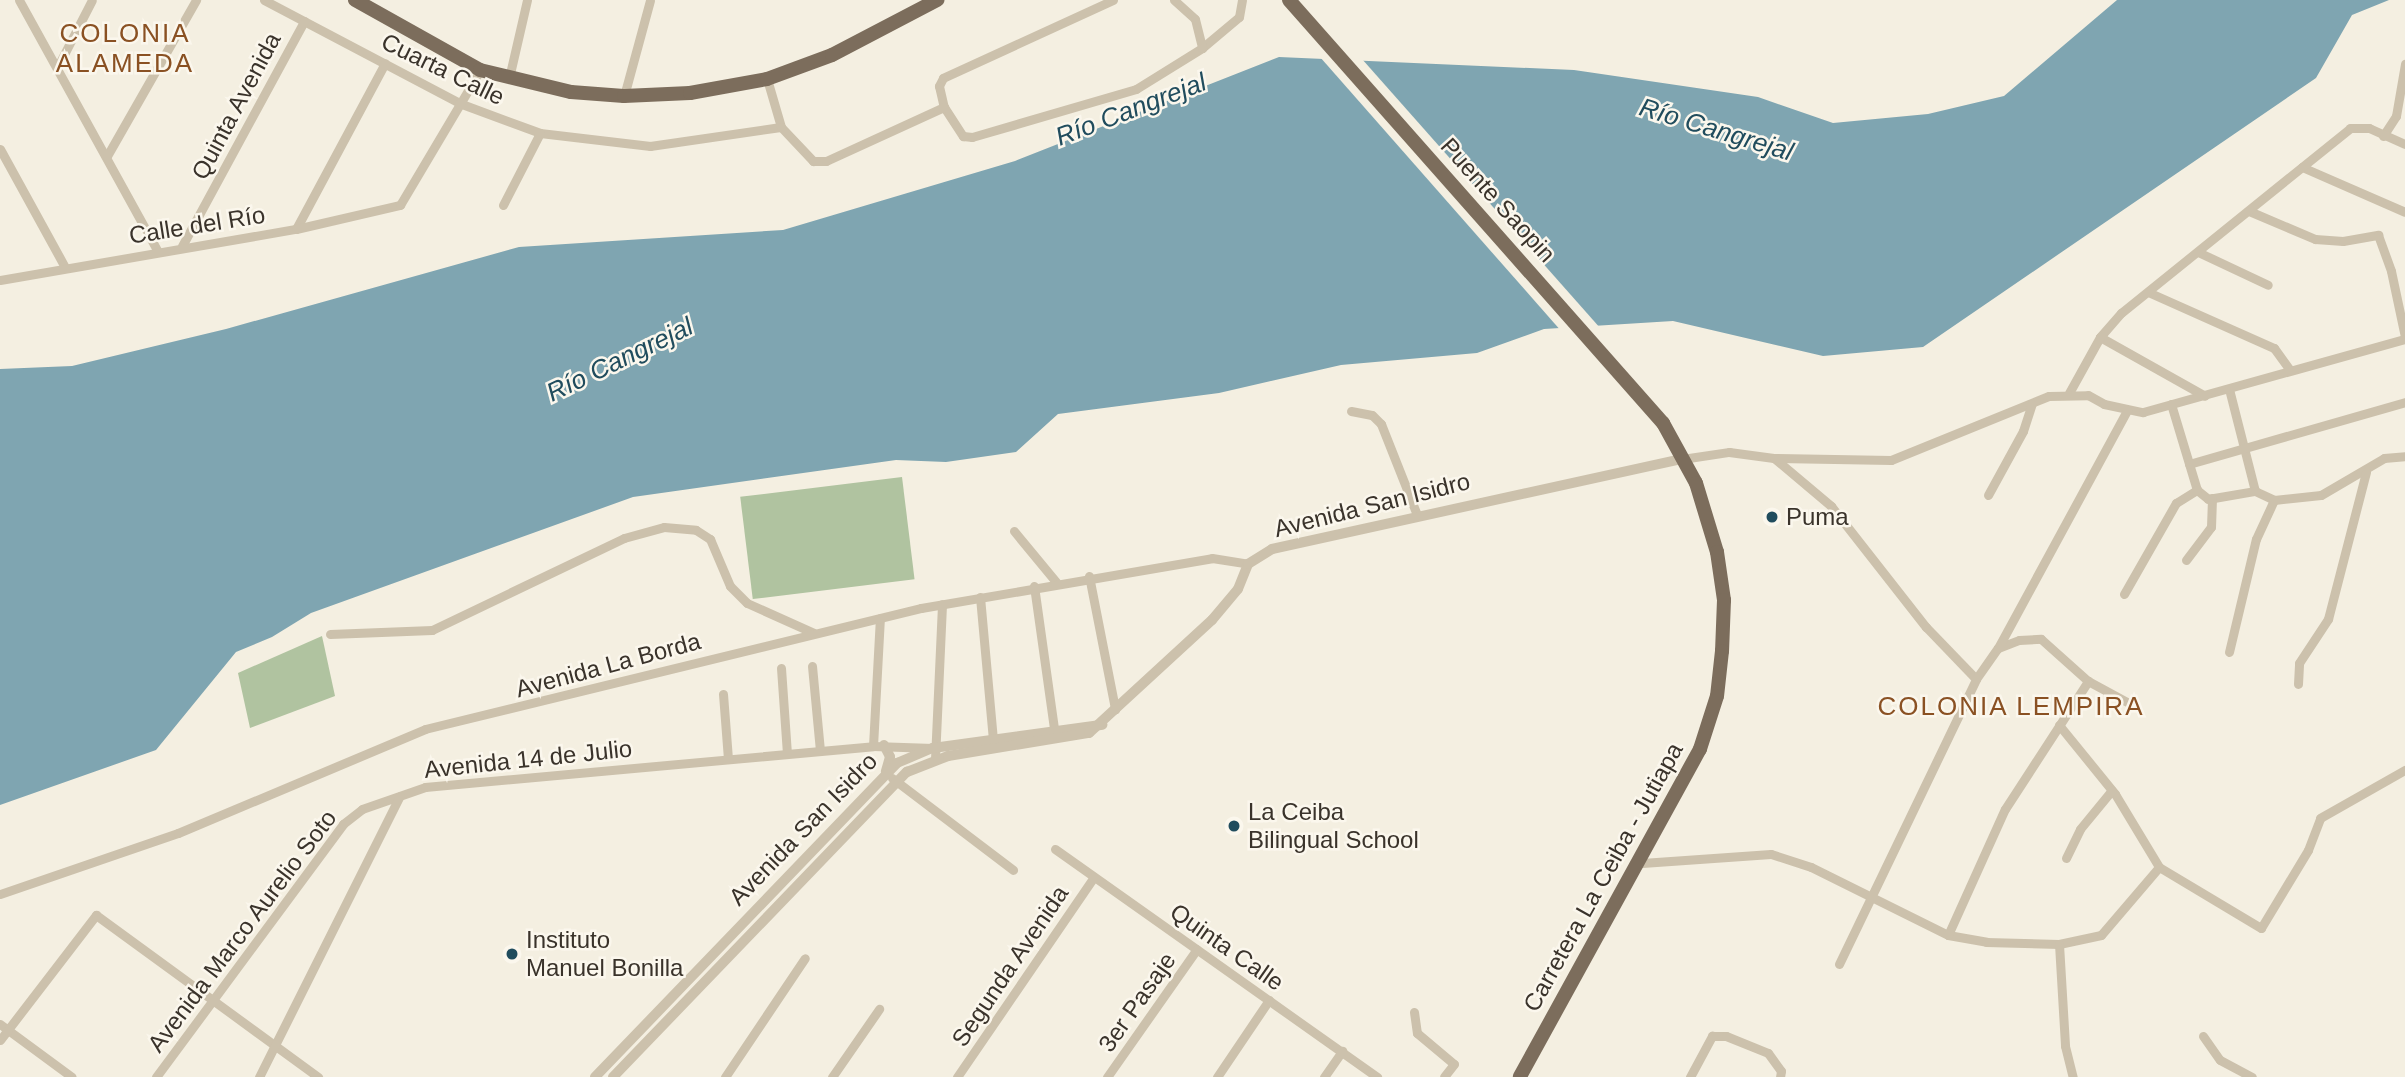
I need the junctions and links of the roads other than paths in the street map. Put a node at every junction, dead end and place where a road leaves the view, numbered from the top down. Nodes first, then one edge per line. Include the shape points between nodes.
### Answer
1 (19, 0) edge
2 (92, 0) edge
3 (196, 0) edge
4 (264, 0) edge
5 (355, 0) edge
6 (650, 0) edge
7 (937, 0) edge
8 (1113, 0) edge
9 (1174, 0) edge
10 (1242, 0) edge
11 (1289, 0) edge
12 (525, 2) edge
13 (304, 21) junction
14 (1202, 48) junction
15 (385, 63) junction
16 (2405, 64) edge
17 (57, 68) junction
18 (480, 70) junction
19 (509, 78) junction
20 (767, 79) junction
21 (624, 96) junction
22 (459, 103) junction
23 (944, 107) junction
24 (781, 127) junction
25 (540, 134) junction
26 (2384, 136) junction
27 (2405, 144) edge
28 (0, 149) edge
29 (107, 156) junction
30 (2302, 167) junction
31 (503, 205) dead end
32 (2249, 211) junction
33 (2405, 212) edge
34 (296, 229) junction
35 (182, 246) junction
36 (156, 250) junction
37 (2198, 252) junction
38 (65, 267) junction
39 (0, 281) edge
40 (2267, 285) dead end
41 (2148, 292) junction
42 (2100, 337) junction
43 (2405, 338) edge
44 (2289, 369) junction
45 (1632, 383) joint
46 (2229, 389) junction
47 (2069, 393) junction
48 (2205, 396) junction
49 (2405, 402) edge
50 (2032, 404) junction
51 (2171, 404) junction
52 (2127, 410) junction
53 (1351, 411) dead end
54 (2245, 448) junction
55 (2405, 456) edge
56 (1774, 458) junction
57 (1682, 459) junction
58 (2189, 464) junction
59 (2366, 472) junction
60 (2197, 490) junction
61 (2255, 491) junction
62 (1988, 495) dead end
63 (2213, 498) junction
64 (2274, 500) junction
65 (1417, 515) junction
66 (1014, 531) dead end
67 (2186, 560) dead end
68 (1248, 564) junction
69 (1089, 576) junction
70 (1056, 582) junction
71 (1034, 586) junction
72 (2124, 594) dead end
73 (980, 597) junction
74 (943, 604) junction
75 (880, 618) junction
76 (815, 633) junction
77 (330, 634) dead end
78 (1998, 648) junction
79 (2229, 652) dead end
80 (811, 666) dead end
81 (781, 668) dead end
82 (1976, 679) junction
83 (2088, 681) junction
84 (2298, 684) dead end
85 (723, 694) dead end
86 (2127, 702) dead end
87 (1115, 709) junction
88 (1102, 724) junction
89 (2059, 725) junction
90 (1054, 728) junction
91 (993, 738) junction
92 (1028, 738) junction
93 (878, 746) junction
94 (820, 751) junction
95 (934, 753) junction
96 (787, 754) junction
97 (727, 759) junction
98 (2405, 770) edge
99 (886, 771) junction
100 (896, 781) junction
101 (2112, 790) junction
102 (400, 796) junction
103 (1055, 849) dead end
104 (2066, 858) dead end
105 (1642, 863) junction
106 (2159, 867) junction
107 (1013, 870) dead end
108 (1094, 877) junction
109 (0, 894) edge
110 (1870, 896) junction
111 (1948, 935) junction
112 (2059, 944) junction
113 (1197, 949) junction
114 (805, 958) dead end
115 (1839, 964) dead end
116 (214, 1000) junction
117 (1269, 1000) junction
118 (878, 1009) dead end
119 (1414, 1012) dead end
120 (4, 1027) edge
121 (2203, 1036) dead end
122 (0, 1040) edge
123 (273, 1043) junction
124 (1342, 1051) junction
125 (72, 1077) edge
126 (156, 1077) edge
127 (259, 1077) edge
128 (318, 1077) edge
129 (595, 1077) edge
130 (613, 1077) edge
131 (724, 1077) edge
132 (832, 1077) edge
133 (957, 1077) edge
134 (1107, 1077) edge
135 (1217, 1077) edge
136 (1324, 1077) edge
137 (1377, 1077) edge
138 (1444, 1077) edge
139 (1520, 1077) edge
140 (1690, 1077) edge
141 (1780, 1077) edge
142 (2073, 1077) edge
143 (2252, 1077) edge

1 - 17 street
2 - 17 street
3 - 29 street
4 - 13 street, Cuarta Calle
5 - 18 main road
6 - 21 street
7 - 20 main road via 832,55
8 - 23 street via 954,70 939,86
9 - 14 street via 1195,19
10 - 14 street via 1239,17
11 - 45 main road, Puente Saopin
12 - 19 street
13 - 15 street, Cuarta Calle
13 - 35 street, Quinta Avenida
14 - 23 street via 1136,89 972,137 963,136
15 - 22 street, Cuarta Calle
15 - 34 street
16 - 26 street via 2396,116
17 - 29 street
18 - 19 main road
18 - 22 street
19 - 21 main road via 571,92
20 - 21 main road via 690,93
20 - 24 street
22 - 25 street, Cuarta Calle
22 - 34 street, Calle del Río via 400,205
23 - 24 street via 826,161 813,162 803,155
24 - 25 street, Cuarta Calle via 650,146
25 - 31 street
26 - 27 street
26 - 30 street via 2369,128 2350,128
28 - 38 street
29 - 36 street
30 - 32 street
30 - 33 street
32 - 37 street
32 - 43 street via 2315,239 2343,241 2378,235
34 - 35 street, Calle del Río
35 - 36 street, Calle del Río
36 - 38 street, Calle del Río
37 - 40 street
37 - 41 street
38 - 39 street, Calle del Río
41 - 42 street
41 - 44 street via 2274,348
42 - 47 street
42 - 48 street
43 - 44 street
44 - 46 street
45 - 57 main road, Carretera La Ceiba - Jutiapa via 1663,423
46 - 48 street
46 - 54 street
47 - 50 street
47 - 52 street
48 - 51 street
49 - 54 street
50 - 56 street via 1891,460
50 - 62 street via 2023,431
51 - 52 street via 2143,412
51 - 58 street
52 - 78 street
53 - 65 street via 1372,415 1381,424
54 - 58 street
54 - 61 street
55 - 59 street via 2384,458
56 - 57 street via 1729,452
56 - 82 street via 1831,506 1926,627
57 - 65 street, Avenida San Isidro
57 - 105 main road, Carretera La Ceiba - Jutiapa via 1704,503 1717,552 1724,600 1722,651 1717,696 1700,749
58 - 60 street
59 - 64 street via 2321,495
59 - 84 street via 2328,619 2299,663
60 - 63 street via 2205,498
60 - 72 street via 2176,503
61 - 63 street
61 - 64 street
63 - 67 street via 2211,527
64 - 79 street via 2256,539
65 - 68 street, Avenida San Isidro via 1272,550
66 - 70 street
68 - 69 street, Avenida La Borda via 1212,558
68 - 87 street, Avenida San Isidro via 1227,604
69 - 70 street, Avenida La Borda
69 - 87 street
70 - 71 street, Avenida La Borda
71 - 73 street, Avenida La Borda
71 - 90 street
73 - 74 street, Avenida La Borda
73 - 91 street
74 - 75 street, Avenida La Borda
74 - 95 street
75 - 76 street, Avenida La Borda
75 - 93 street
76 - 77 street via 747,603 730,586 710,539 696,530 664,527 624,538 432,630
76 - 109 street, Avenida La Borda via 425,729 178,833
78 - 82 street
78 - 83 street via 2019,640 2041,639
80 - 94 street
81 - 96 street
82 - 110 street via 1932,779
83 - 86 street
83 - 89 street
85 - 97 street
87 - 88 street, Avenida San Isidro
88 - 90 street, Avenida San Isidro
88 - 92 street, Avenida San Isidro via 1070,738
89 - 101 street
89 - 111 street via 2005,809
90 - 92 street, Avenida San Isidro
91 - 92 street, Avenida San Isidro
91 - 95 street, Avenida San Isidro
92 - 95 street, Avenida San Isidro
93 - 94 street, Avenida 14 de Julio
93 - 95 street, Avenida 14 de Julio
93 - 99 street via 890,757
94 - 96 street, Avenida 14 de Julio
95 - 99 street, Avenida San Isidro via 912,753
95 - 100 street, Avenida San Isidro
96 - 97 street, Avenida 14 de Julio
97 - 102 street, Avenida 14 de Julio via 425,787
98 - 106 street via 2320,818 2308,849 2261,928
99 - 100 street
99 - 129 street, Avenida San Isidro
100 - 107 street
100 - 130 street, Avenida San Isidro
101 - 104 street via 2080,829
101 - 106 street
102 - 116 street, Avenida Marco Aurelio Soto via 362,809 343,824
102 - 123 street, Avenida 14 de Julio
103 - 108 street, Quinta Calle
105 - 110 street via 1771,854 1811,867
105 - 139 main road, Carretera La Ceiba - Jutiapa
106 - 112 street via 2101,934
108 - 113 street, Quinta Calle
108 - 133 street, Segunda Avenida
110 - 111 street
110 - 115 street
111 - 112 street via 1986,942
112 - 142 street via 2065,1046
113 - 117 street, Quinta Calle
113 - 134 street, 3er Pasaje
114 - 131 street
116 - 120 street via 96,915
116 - 123 street
116 - 126 street, Avenida Marco Aurelio Soto
117 - 124 street, Quinta Calle
117 - 135 street
118 - 132 street
119 - 138 street via 1417,1033 1454,1064
120 - 122 street
120 - 125 street
121 - 143 street via 2220,1060
123 - 127 street, Avenida 14 de Julio
123 - 128 street
124 - 136 street
124 - 137 street, Quinta Calle
140 - 141 street via 1713,1037 1727,1036 1768,1053 1781,1071

